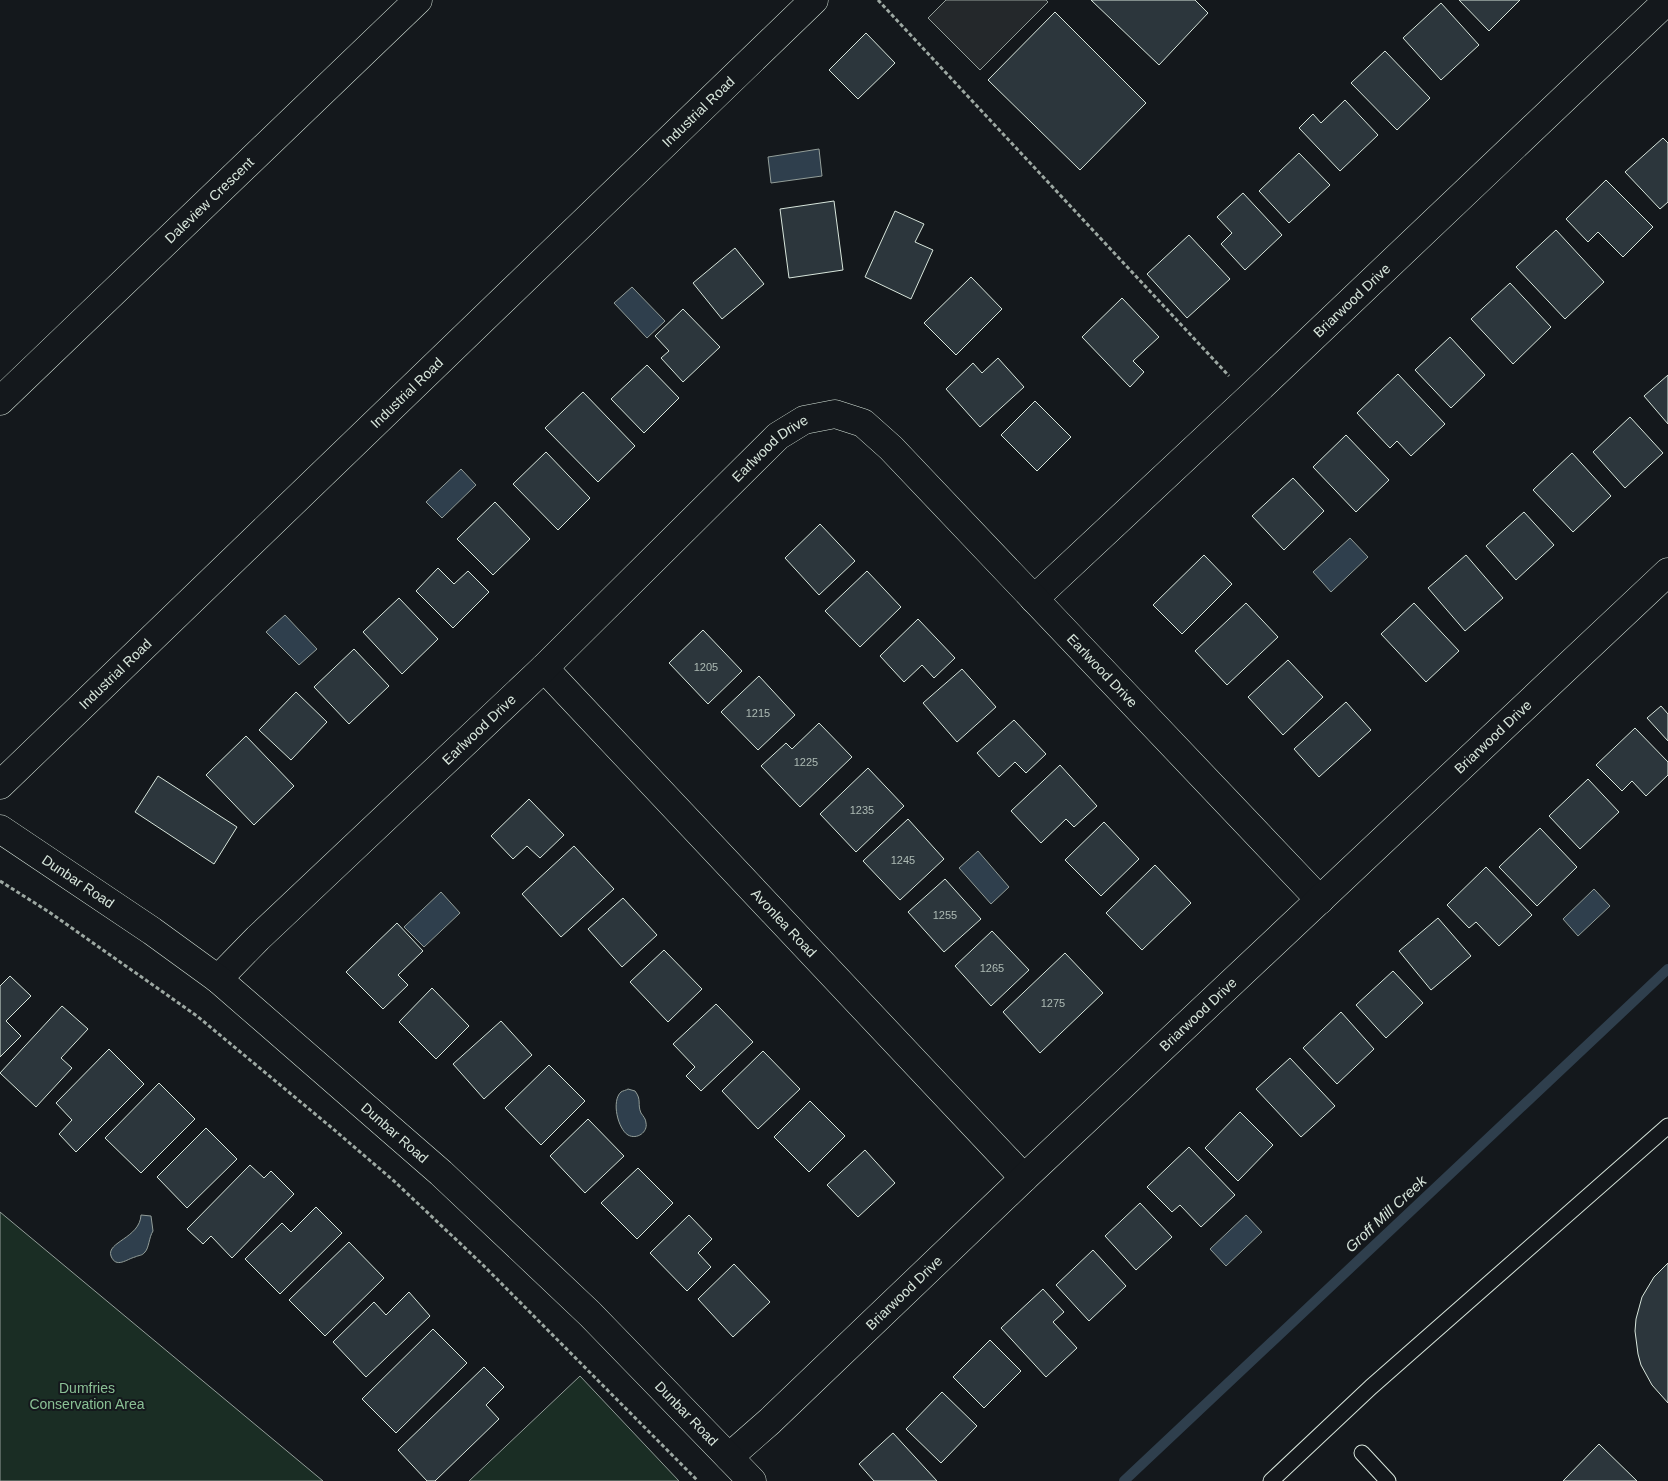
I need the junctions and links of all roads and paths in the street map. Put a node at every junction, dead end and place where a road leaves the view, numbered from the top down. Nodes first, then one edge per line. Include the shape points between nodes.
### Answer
1 (418, 0) edge
2 (814, 0) edge
3 (878, 0) edge
4 (1668, 0) edge
5 (1250, 397) junction
6 (0, 401) edge
7 (1668, 572) edge
8 (1034, 599) junction
9 (544, 668) junction
10 (0, 785) edge
11 (0, 829) edge
12 (0, 881) edge
13 (1320, 900) junction
14 (218, 979) junction
15 (1668, 1126) edge
16 (1024, 1178) junction
17 (1362, 1453) dead end
18 (729, 1457) junction
19 (698, 1481) edge
20 (752, 1481) edge
21 (1271, 1481) edge
22 (1388, 1481) edge

1 - 6 street, Daleview Crescent
2 - 10 street, Industrial Road
3 - 5 path
4 - 5 street, Briarwood Drive
5 - 8 street, Briarwood Drive
7 - 13 street, Briarwood Drive
8 - 9 street, Earlwood Drive via 891,448 863,423 835,414 804,420 778,436
8 - 13 street, Earlwood Drive
9 - 14 street, Earlwood Drive
9 - 16 street, Avonlea Road
11 - 14 street, Dunbar Road
12 - 19 path via 197,1016 394,1181 482,1264
13 - 16 street, Briarwood Drive
14 - 18 street, Dunbar Road via 441,1173 590,1314
15 - 21 lane via 1378,1380
16 - 18 street, Briarwood Drive
17 - 22 lane
18 - 20 street, Dunbar Road

